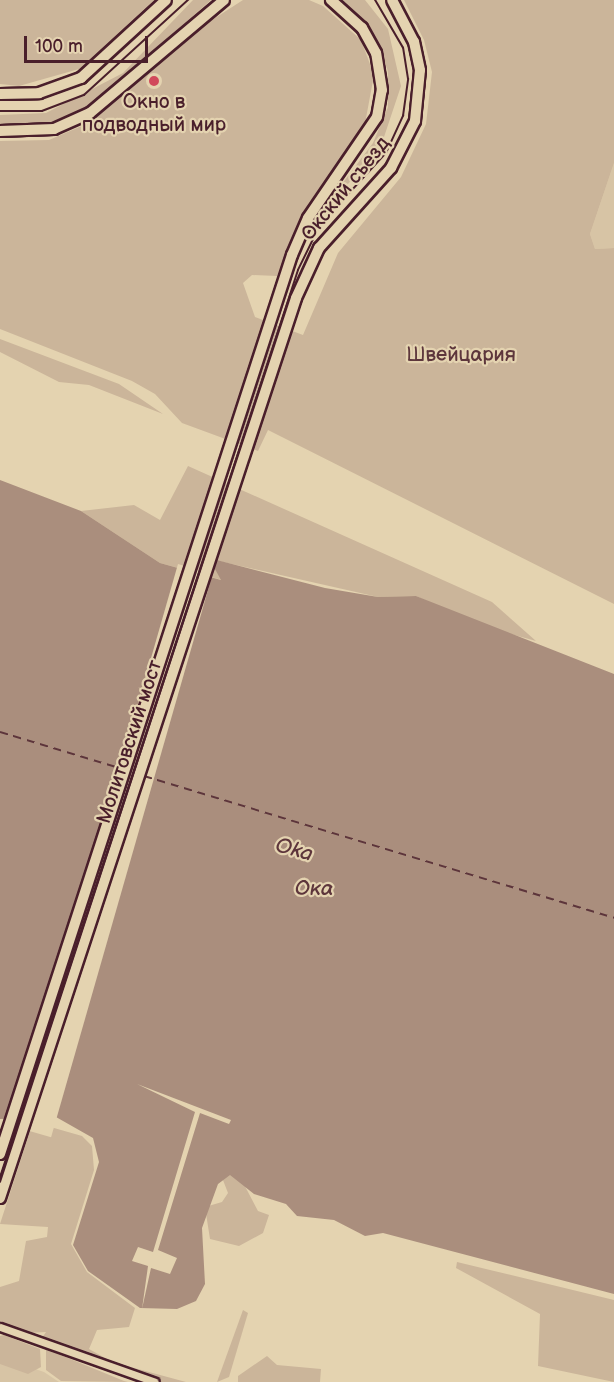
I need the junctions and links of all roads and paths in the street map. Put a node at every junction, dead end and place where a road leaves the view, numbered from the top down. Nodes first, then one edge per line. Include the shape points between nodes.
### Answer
1 (166, 0) edge
2 (224, 0) edge
3 (331, 0) edge
4 (392, 0) edge
5 (0, 94) edge
6 (0, 131) edge
7 (280, 292) joint
8 (296, 298) joint
9 (0, 1154) edge
10 (0, 1198) edge
11 (0, 1327) edge
12 (155, 1382) edge

1 - 5 main road via 81,78 39,93
2 - 6 main road via 90,112 54,129
3 - 7 main road, Окский съезд via 372,45 381,102 370,133 308,218
4 - 8 main road, Окский съезд via 418,61 415,121 391,168 319,248
7 - 9 main road, Молитовский мост
8 - 10 main road, Молитовский мост
11 - 12 street

